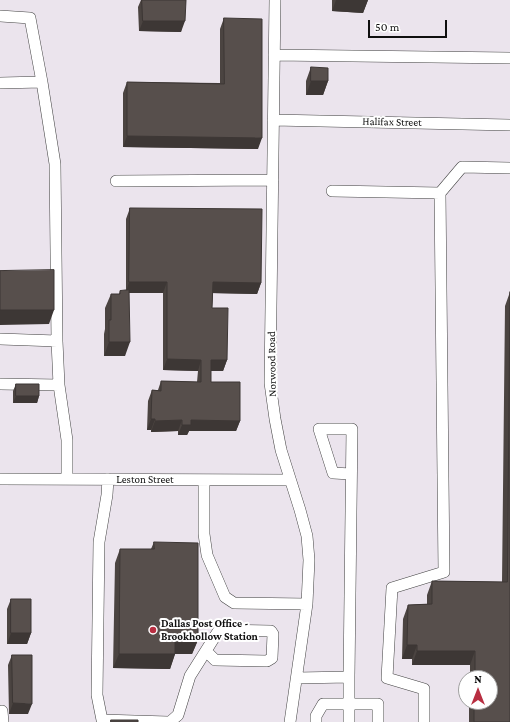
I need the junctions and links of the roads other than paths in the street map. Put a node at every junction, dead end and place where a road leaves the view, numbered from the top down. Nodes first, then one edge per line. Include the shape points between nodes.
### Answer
1 (275, 0) edge
2 (0, 16) edge
3 (274, 55) junction
4 (510, 58) edge
5 (42, 82) junction
6 (0, 83) edge
7 (273, 120) junction
8 (510, 124) edge
9 (510, 168) edge
10 (273, 180) junction
11 (116, 181) dead end
12 (332, 191) dead end
13 (440, 193) junction
14 (0, 339) edge
15 (57, 342) junction
16 (0, 384) edge
17 (59, 385) junction
18 (351, 474) junction
19 (0, 479) edge
20 (67, 479) junction
21 (108, 479) junction
22 (204, 480) junction
23 (290, 480) junction
24 (307, 604) junction
25 (206, 651) junction
26 (349, 677) junction
27 (297, 678) junction
28 (349, 704) junction
29 (2, 710) dead end
30 (3, 722) edge
31 (169, 722) edge
32 (290, 722) edge
33 (316, 722) edge
34 (349, 722) edge
35 (378, 722) edge
36 (424, 722) edge

1 - 3 street, Norwood Road
2 - 5 street via 30,18
3 - 4 street
3 - 7 street, Norwood Road
5 - 6 street
5 - 15 street via 55,164
7 - 8 street, Halifax Street
7 - 10 street, Norwood Road
9 - 13 street via 462,167
10 - 11 street
10 - 23 street, Norwood Road via 270,383 281,450
12 - 13 street
13 - 36 street via 444,572 392,588 387,678 424,689
14 - 15 street
15 - 17 street
16 - 17 street
17 - 20 street via 67,440
18 - 18 street via 352,429 320,428 333,473
18 - 26 street
19 - 20 street, Leston Street
20 - 21 street, Leston Street
21 - 22 street, Leston Street
21 - 31 street via 99,542 97,695 102,720
22 - 23 street, Leston Street
22 - 24 street via 204,534 207,555 225,597 234,603
23 - 24 street, Norwood Road via 307,536
24 - 27 street, Norwood Road
25 - 25 street via 219,630 272,631 273,634 272,658 267,661 215,660
25 - 31 street via 190,676 178,715
26 - 27 street
26 - 28 street
27 - 32 street, Norwood Road
28 - 33 street via 323,704 316,716
28 - 34 street
28 - 35 street via 378,704
29 - 30 street

